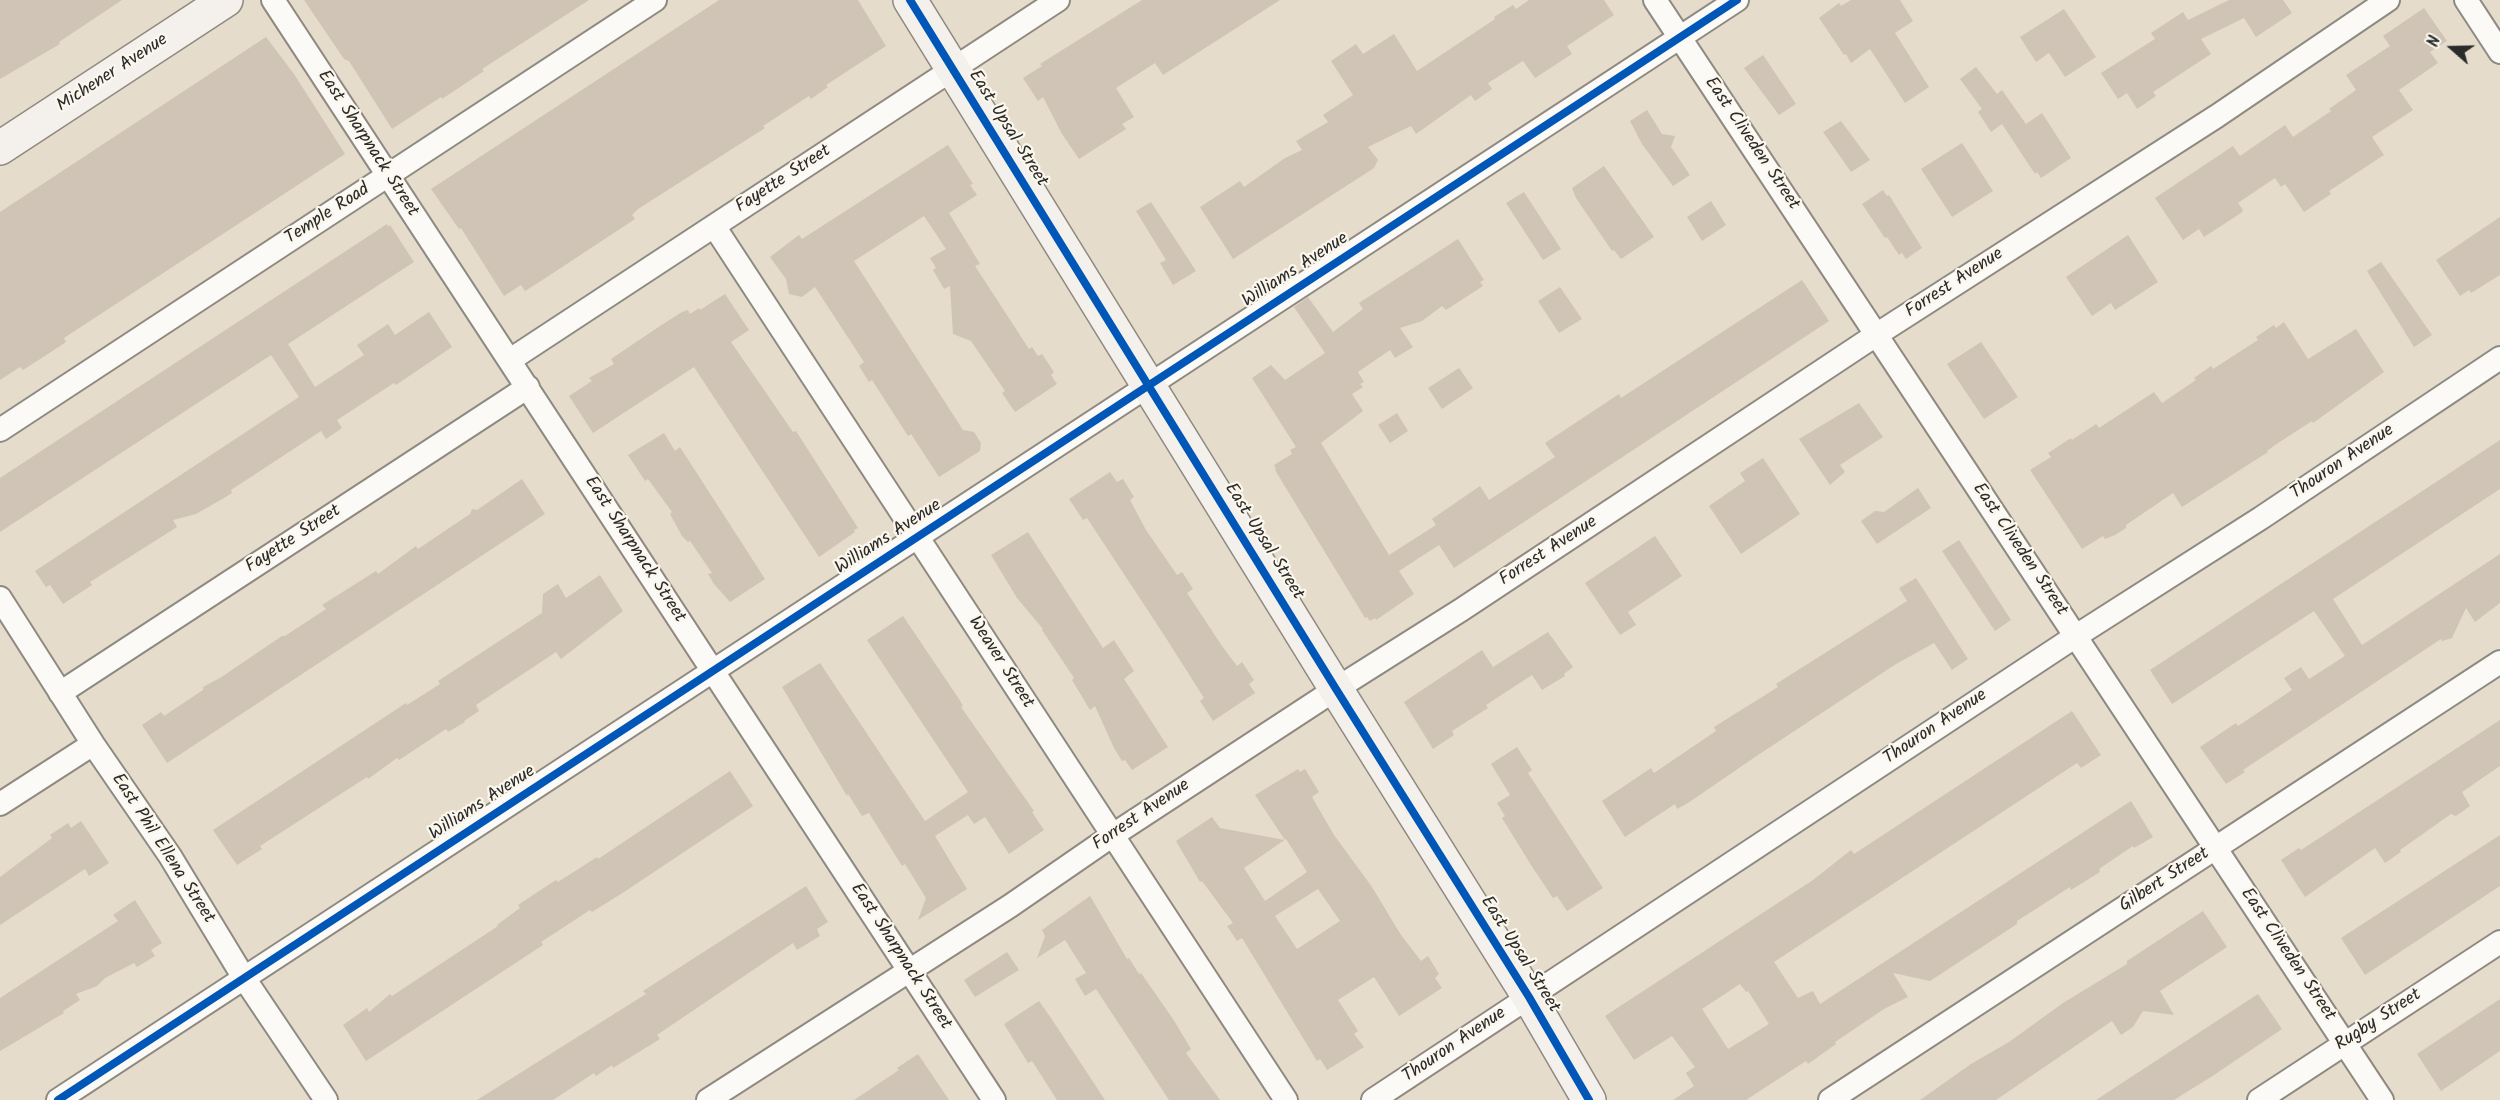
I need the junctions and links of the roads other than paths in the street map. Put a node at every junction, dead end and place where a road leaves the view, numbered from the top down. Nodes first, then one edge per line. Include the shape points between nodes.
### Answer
1 (226, 0) edge
2 (273, 0) edge
3 (656, 0) edge
4 (910, 0) edge
5 (1058, 0) edge
6 (1655, 0) edge
7 (1737, 0) edge
8 (2388, 0) edge
9 (2466, 0) edge
10 (1680, 38) junction
11 (2500, 52) edge
12 (952, 69) junction
13 (0, 148) edge
14 (388, 175) junction
15 (714, 226) junction
16 (1876, 335) junction
17 (2500, 358) edge
18 (510, 360) junction
19 (1148, 385) junction
20 (528, 387) junction
21 (0, 430) edge
22 (917, 537) junction
23 (0, 598) edge
24 (2076, 636) junction
25 (2500, 662) edge
26 (712, 671) junction
27 (1336, 689) junction
28 (60, 693) junction
29 (93, 744) junction
30 (0, 804) edge
31 (1113, 835) junction
32 (2216, 848) junction
33 (2500, 942) edge
34 (908, 970) junction
35 (244, 978) junction
36 (1529, 997) junction
37 (2345, 1043) junction
38 (58, 1100) edge
39 (326, 1100) edge
40 (708, 1100) edge
41 (994, 1100) edge
42 (1286, 1100) edge
43 (1372, 1100) edge
44 (1589, 1100) edge
45 (1830, 1100) edge
46 (2259, 1100) edge
47 (2382, 1100) edge

1 - 13 street, Michener Avenue
2 - 14 street, East Sharpnack Street
3 - 14 street, Temple Road
4 - 12 street, East Upsal Street
5 - 12 street, Fayette Street
6 - 10 street, East Cliveden Street
7 - 10 street, Williams Avenue
8 - 16 street, Forrest Avenue
9 - 11 street
10 - 16 street, East Cliveden Street
10 - 19 street, Williams Avenue
12 - 15 street, Fayette Street
12 - 19 street, East Upsal Street
14 - 18 street, East Sharpnack Street
14 - 21 street, Temple Road
15 - 18 street, Fayette Street
15 - 22 street, Weaver Street
16 - 24 street, East Cliveden Street
16 - 27 street, Forrest Avenue
17 - 24 street, Thouron Avenue
18 - 20 street, East Sharpnack Street
19 - 22 street, Williams Avenue
19 - 27 street, East Upsal Street
20 - 26 street, East Sharpnack Street
20 - 28 street, Fayette Street
22 - 26 street, Williams Avenue
22 - 31 street, Weaver Street
23 - 28 street, East Phil Ellena Street
24 - 32 street, East Cliveden Street
24 - 36 street, Thouron Avenue
25 - 32 street, Gilbert Street
26 - 34 street, East Sharpnack Street
26 - 35 street, Williams Avenue
27 - 31 street, Forrest Avenue
27 - 36 street, East Upsal Street
28 - 29 street, East Phil Ellena Street
29 - 30 street
29 - 35 street, East Phil Ellena Street via 170,856
31 - 34 street, Forrest Avenue
31 - 42 street, Weaver Street
32 - 37 street, East Cliveden Street
32 - 45 street, Gilbert Street
33 - 37 street, Rugby Street
34 - 40 street, Forrest Avenue
34 - 41 street, East Sharpnack Street
35 - 38 street, Williams Avenue
35 - 39 street, East Phil Ellena Street
36 - 43 street, Thouron Avenue
36 - 44 street, East Upsal Street
37 - 46 street, Rugby Street
37 - 47 street, East Cliveden Street

